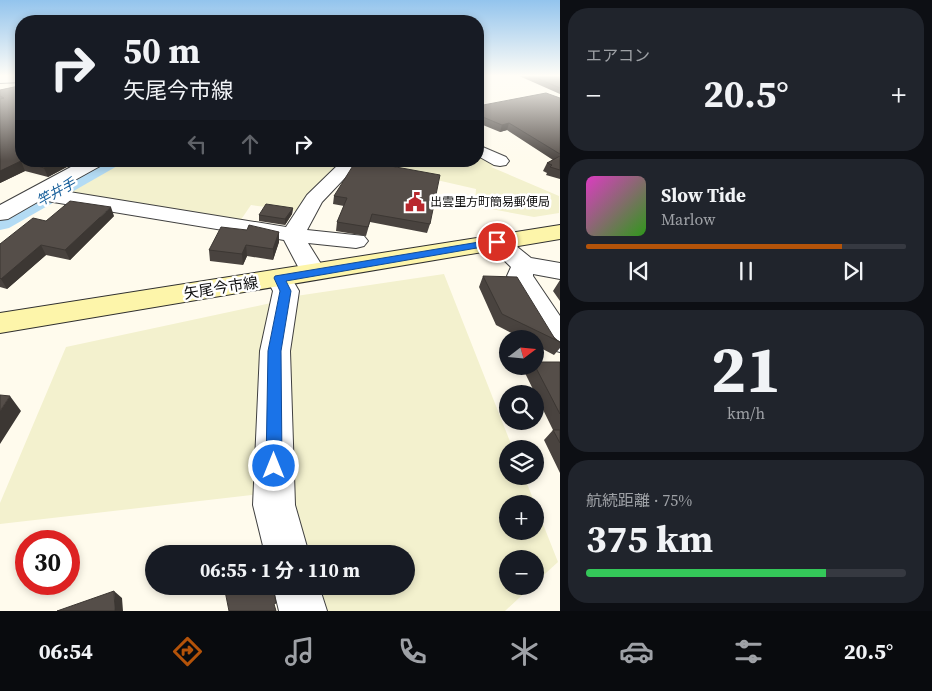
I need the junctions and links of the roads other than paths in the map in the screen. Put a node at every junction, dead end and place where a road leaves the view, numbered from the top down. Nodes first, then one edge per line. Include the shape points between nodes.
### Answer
1 (484, 153) edge
2 (500, 161) dead end
3 (85, 167) edge
4 (346, 167) edge
5 (38, 193) junction
6 (5, 207) edge
7 (560, 232) edge
8 (292, 235) junction
9 (356, 241) dead end
10 (497, 242) junction
11 (524, 265) junction
12 (560, 271) edge
13 (312, 272) junction
14 (279, 278) junction
15 (0, 323) edge
16 (560, 341) edge
17 (285, 545) edge
18 (299, 595) edge
19 (303, 611) edge

1 - 2 street
3 - 5 street
4 - 8 street via 314,199
5 - 6 street
5 - 8 street
7 - 10 main road, 矢尾今市線
8 - 9 street
8 - 13 street
10 - 11 street
10 - 13 main road, 矢尾今市線
11 - 12 street
11 - 16 street via 520,276
13 - 14 main road, 矢尾今市線
14 - 15 main road, 矢尾今市線
14 - 17 street via 286,291 275,351 274,505
18 - 19 street

